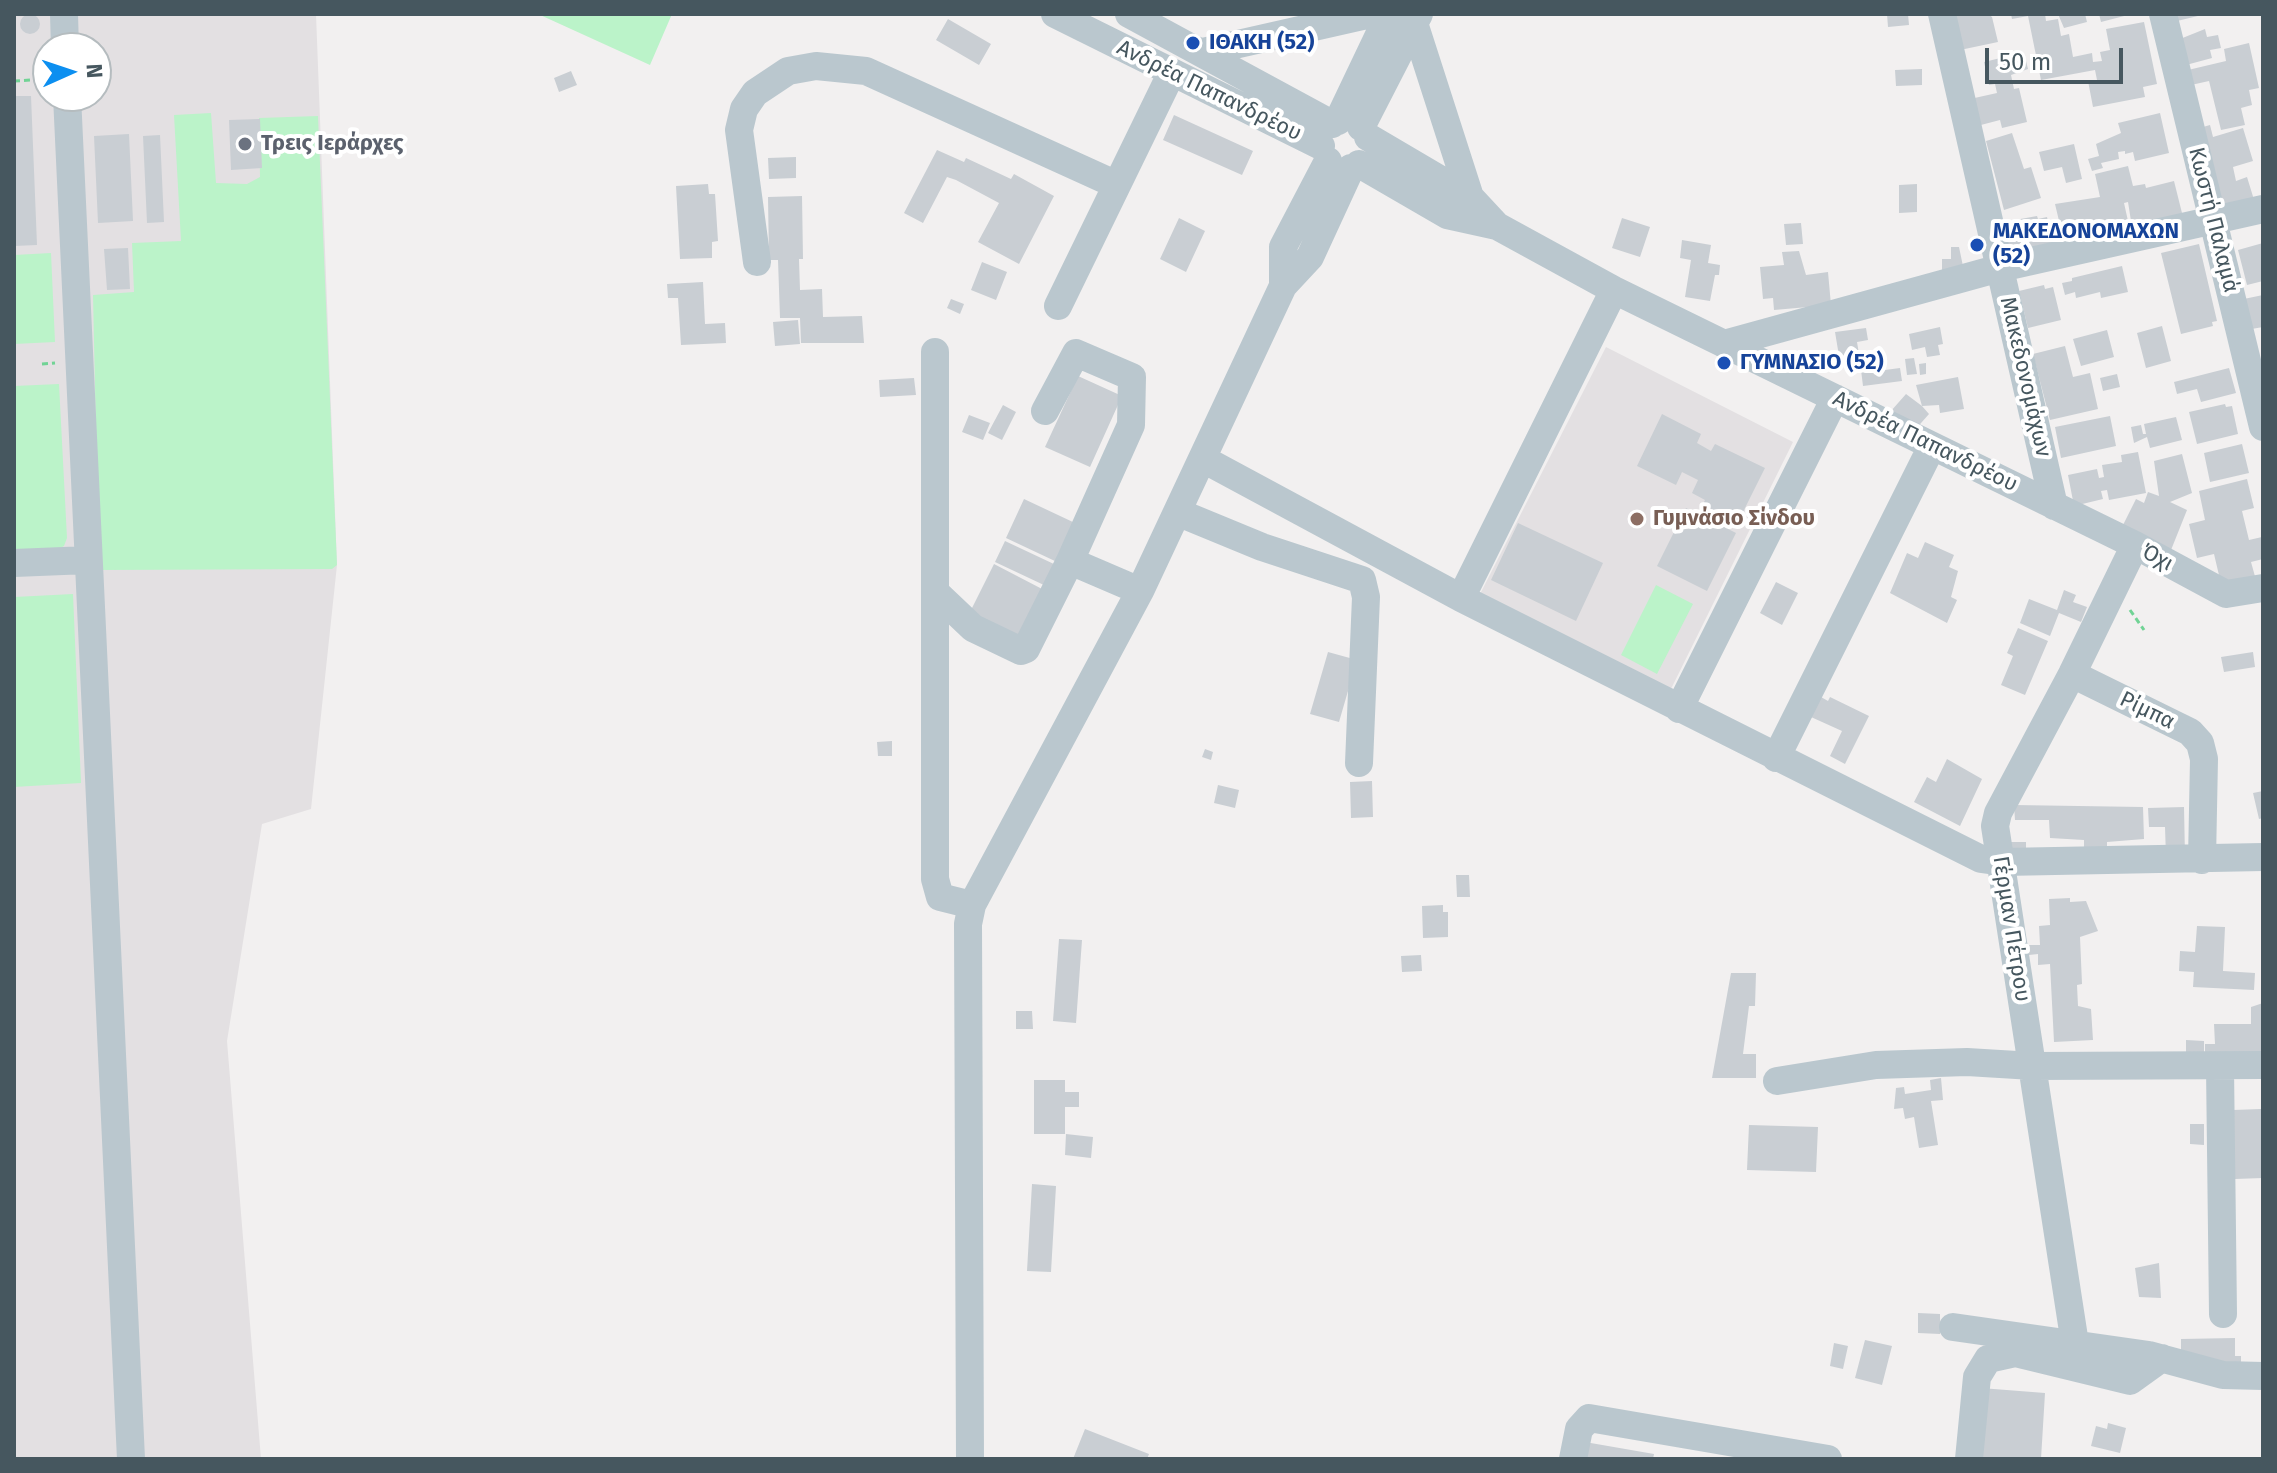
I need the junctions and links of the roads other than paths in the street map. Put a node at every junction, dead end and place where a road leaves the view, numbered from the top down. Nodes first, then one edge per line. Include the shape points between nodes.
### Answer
1 (1055, 14) edge
2 (1129, 14) edge
3 (1371, 14) edge
4 (1942, 14) edge
5 (2163, 14) edge
6 (1407, 17) edge
7 (1203, 52) junction
8 (1172, 72) junction
9 (68, 112) edge
10 (1344, 143) junction
11 (1117, 185) junction
12 (1470, 197) junction
13 (2263, 209) edge
14 (2213, 221) junction
15 (1497, 226) junction
16 (757, 262) dead end
17 (2000, 268) junction
18 (1614, 290) junction
19 (1058, 306) dead end
20 (1724, 344) junction
21 (935, 352) dead end
22 (1835, 398) junction
23 (1045, 411) dead end
24 (2263, 427) edge
25 (1932, 446) junction
26 (1203, 459) junction
27 (2054, 506) junction
28 (1177, 512) junction
29 (2135, 545) junction
30 (88, 560) junction
31 (1070, 561) junction
32 (14, 563) edge
33 (2263, 588) edge
34 (1140, 591) junction
35 (935, 592) junction
36 (1461, 598) junction
37 (2072, 674) junction
38 (1679, 709) junction
39 (1776, 758) junction
40 (1359, 763) dead end
41 (2263, 857) edge
42 (2202, 860) junction
43 (2003, 862) junction
44 (972, 905) junction
45 (2263, 1065) edge
46 (2033, 1066) junction
47 (2220, 1067) junction
48 (1777, 1081) dead end
49 (2223, 1314) dead end
50 (1953, 1327) dead end
51 (2075, 1344) junction
52 (2162, 1358) junction
53 (2263, 1376) edge
54 (976, 1456) edge
55 (131, 1459) edge
56 (1573, 1459) edge
57 (1828, 1459) edge
58 (1969, 1459) edge

1 - 8 street, Ανδρέα Παπανδρέου
2 - 7 street, Ανδρέα Παπανδρέου
3 - 7 street
4 - 17 street, Μακεδονομάχων
5 - 14 street, Κωστή Παλαμά
6 - 10 street
6 - 12 street
7 - 10 street, Ανδρέα Παπανδρέου
8 - 10 street, Ανδρέα Παπανδρέου
8 - 11 street
9 - 30 street
10 - 12 street, Ανδρέα Παπανδρέου
10 - 15 street, Ανδρέα Παπανδρέου via 1447,215
10 - 26 street via 1310,257 1283,286
11 - 16 street via 866,71 816,66 788,71 755,93 739,130
11 - 19 street
12 - 15 street, Ανδρέα Παπανδρέου
13 - 14 street
14 - 17 street
14 - 24 street, Κωστή Παλαμά
15 - 18 street, Ανδρέα Παπανδρέου
17 - 20 street
17 - 27 street, Μακεδονομάχων
18 - 20 street, Ανδρέα Παπανδρέου
18 - 36 street
20 - 22 street, Ανδρέα Παπανδρέου
21 - 35 street
22 - 25 street, Ανδρέα Παπανδρέου
22 - 38 street
23 - 31 street via 1076,353 1132,377 1131,425
25 - 27 street, Ανδρέα Παπανδρέου
25 - 39 street
26 - 28 street
26 - 36 street
27 - 29 street, Όχι
28 - 34 street
28 - 40 street via 1362,580 1366,597
29 - 33 street, Όχι via 2226,594
29 - 37 street, Γέρμαν Πέτρου
30 - 32 street
30 - 55 street
31 - 34 street
31 - 35 street via 1021,651 973,628
34 - 44 street
35 - 44 street via 936,890 940,897
36 - 38 street
37 - 42 street, Ρίμπα via 2190,732 2200,743
37 - 43 street, Γέρμαν Πέτρου via 1998,813 1996,843
38 - 39 street
39 - 43 street via 1961,850
41 - 42 street
42 - 43 street
43 - 46 street, Γέρμαν Πέτρου
44 - 54 street via 968,924
45 - 47 street
46 - 47 street
46 - 48 street via 1876,1065
46 - 51 street, Γέρμαν Πέτρου
47 - 49 street
50 - 51 street
51 - 52 street
52 - 53 street via 2223,1375
52 - 58 street via 2130,1381 2015,1353 1988,1359 1977,1377
56 - 57 street via 1579,1429 1589,1418

